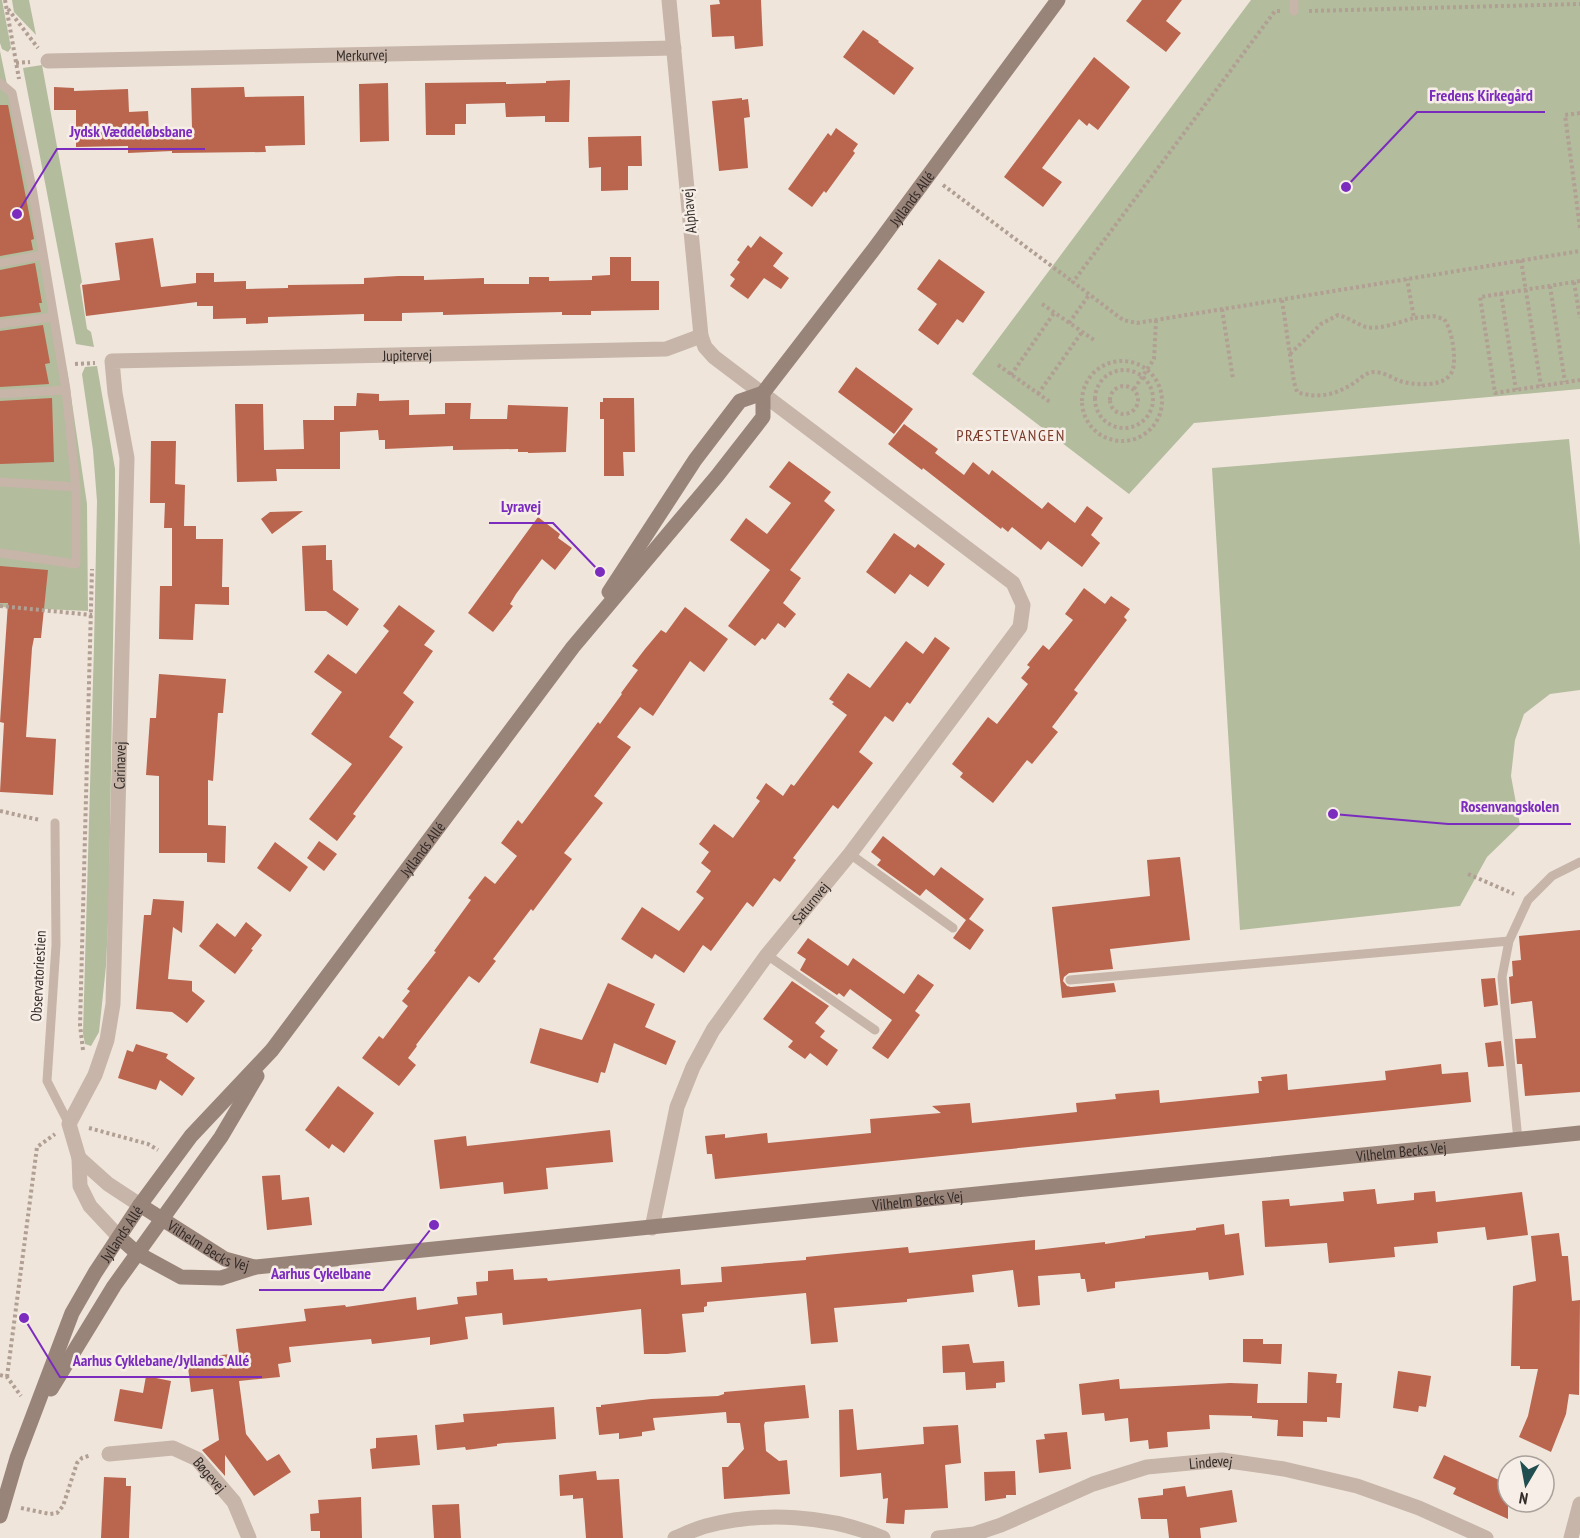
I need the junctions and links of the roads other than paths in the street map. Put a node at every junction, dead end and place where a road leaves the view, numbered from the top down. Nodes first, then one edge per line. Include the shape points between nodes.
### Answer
1 (669, 0) edge
2 (1058, 0) edge
3 (1294, 0) edge
4 (1294, 11) road end
5 (674, 48) junction
6 (48, 61) road end
7 (0, 83) edge
8 (43, 255) junction
9 (0, 263) edge
10 (53, 317) junction
11 (0, 324) edge
12 (701, 336) junction
13 (112, 361) joint
14 (66, 390) junction
15 (763, 393) junction
16 (0, 394) edge
17 (0, 482) edge
18 (76, 488) junction
19 (0, 553) edge
20 (1023, 605) joint
21 (573, 648) junction
22 (56, 823) road end
23 (850, 854) junction
24 (1580, 862) edge
25 (953, 928) dead end
26 (1509, 941) junction
27 (766, 955) junction
28 (1070, 980) dead end
29 (875, 1030) dead end
30 (272, 1050) junction
31 (69, 1124) junction
32 (1580, 1134) edge
33 (1518, 1140) junction
34 (78, 1158) junction
35 (140, 1204) junction
36 (162, 1219) junction
37 (651, 1228) junction
38 (119, 1237) junction
39 (137, 1253) junction
40 (256, 1267) junction
41 (34, 1414) junction
42 (109, 1454) road end
43 (1580, 1504) edge
44 (1, 1510) edge
45 (249, 1538) edge
46 (675, 1538) edge
47 (883, 1538) edge
48 (938, 1538) edge
49 (1486, 1538) edge
50 (1571, 1538) edge

1 - 5 street, Alphavej
2 - 15 street, Jyllands Allé
3 - 4 lane
5 - 6 street, Merkurvej
5 - 12 street, Alphavej
7 - 8 lane via 12,93
8 - 9 lane
8 - 10 lane
10 - 11 lane
10 - 14 lane
12 - 13 street, Jupitervej via 666,349
12 - 15 street, Alphavej via 714,357
13 - 31 street, Carinavej via 127,458 113,1004 107,1040 95,1075
14 - 16 lane
14 - 18 lane
15 - 20 street, Alphavej via 1013,584
15 - 21 street, Jyllands Allé via 740,401 695,460
15 - 21 street, Jyllands Allé via 763,417
17 - 18 lane
18 - 19 lane via 76,564
20 - 23 street, Saturnvej via 1020,627
21 - 30 street, Jyllands Allé
22 - 31 lane, Observatoriestien via 56,945 47,1081
23 - 25 lane
23 - 27 street, Saturnvej
24 - 26 lane via 1552,876 1528,900
26 - 28 lane
26 - 33 lane via 1502,977
27 - 29 lane
27 - 37 street, Saturnvej via 713,1030 693,1067 677,1107
30 - 35 street, Jyllands Allé via 191,1136
30 - 36 street, Jyllands Allé via 221,1137
31 - 34 street
32 - 33 street, Vilhelm Becks Vej
33 - 37 street, Vilhelm Becks Vej
34 - 35 street via 108,1184
34 - 38 street via 80,1186 90,1206
35 - 36 street, Vilhelm Becks Vej
35 - 38 street, Jyllands Allé
36 - 39 street, Jyllands Allé
36 - 40 street, Vilhelm Becks Vej via 225,1259
37 - 40 street, Vilhelm Becks Vej
38 - 39 street, Vilhelm Becks Vej
38 - 41 street, Jyllands Allé via 72,1313
39 - 40 street, Vilhelm Becks Vej via 181,1277 220,1278
39 - 41 street, Jyllands Allé
41 - 44 street, Jyllands Allé
42 - 45 street, Bøgevej via 173,1448 197,1459 234,1502
43 - 50 street
46 - 47 street via 704,1527 761,1517 816,1520
48 - 49 street, Lindevej via 974,1534 1001,1525 1093,1484 1147,1467 1222,1460 1357,1486

